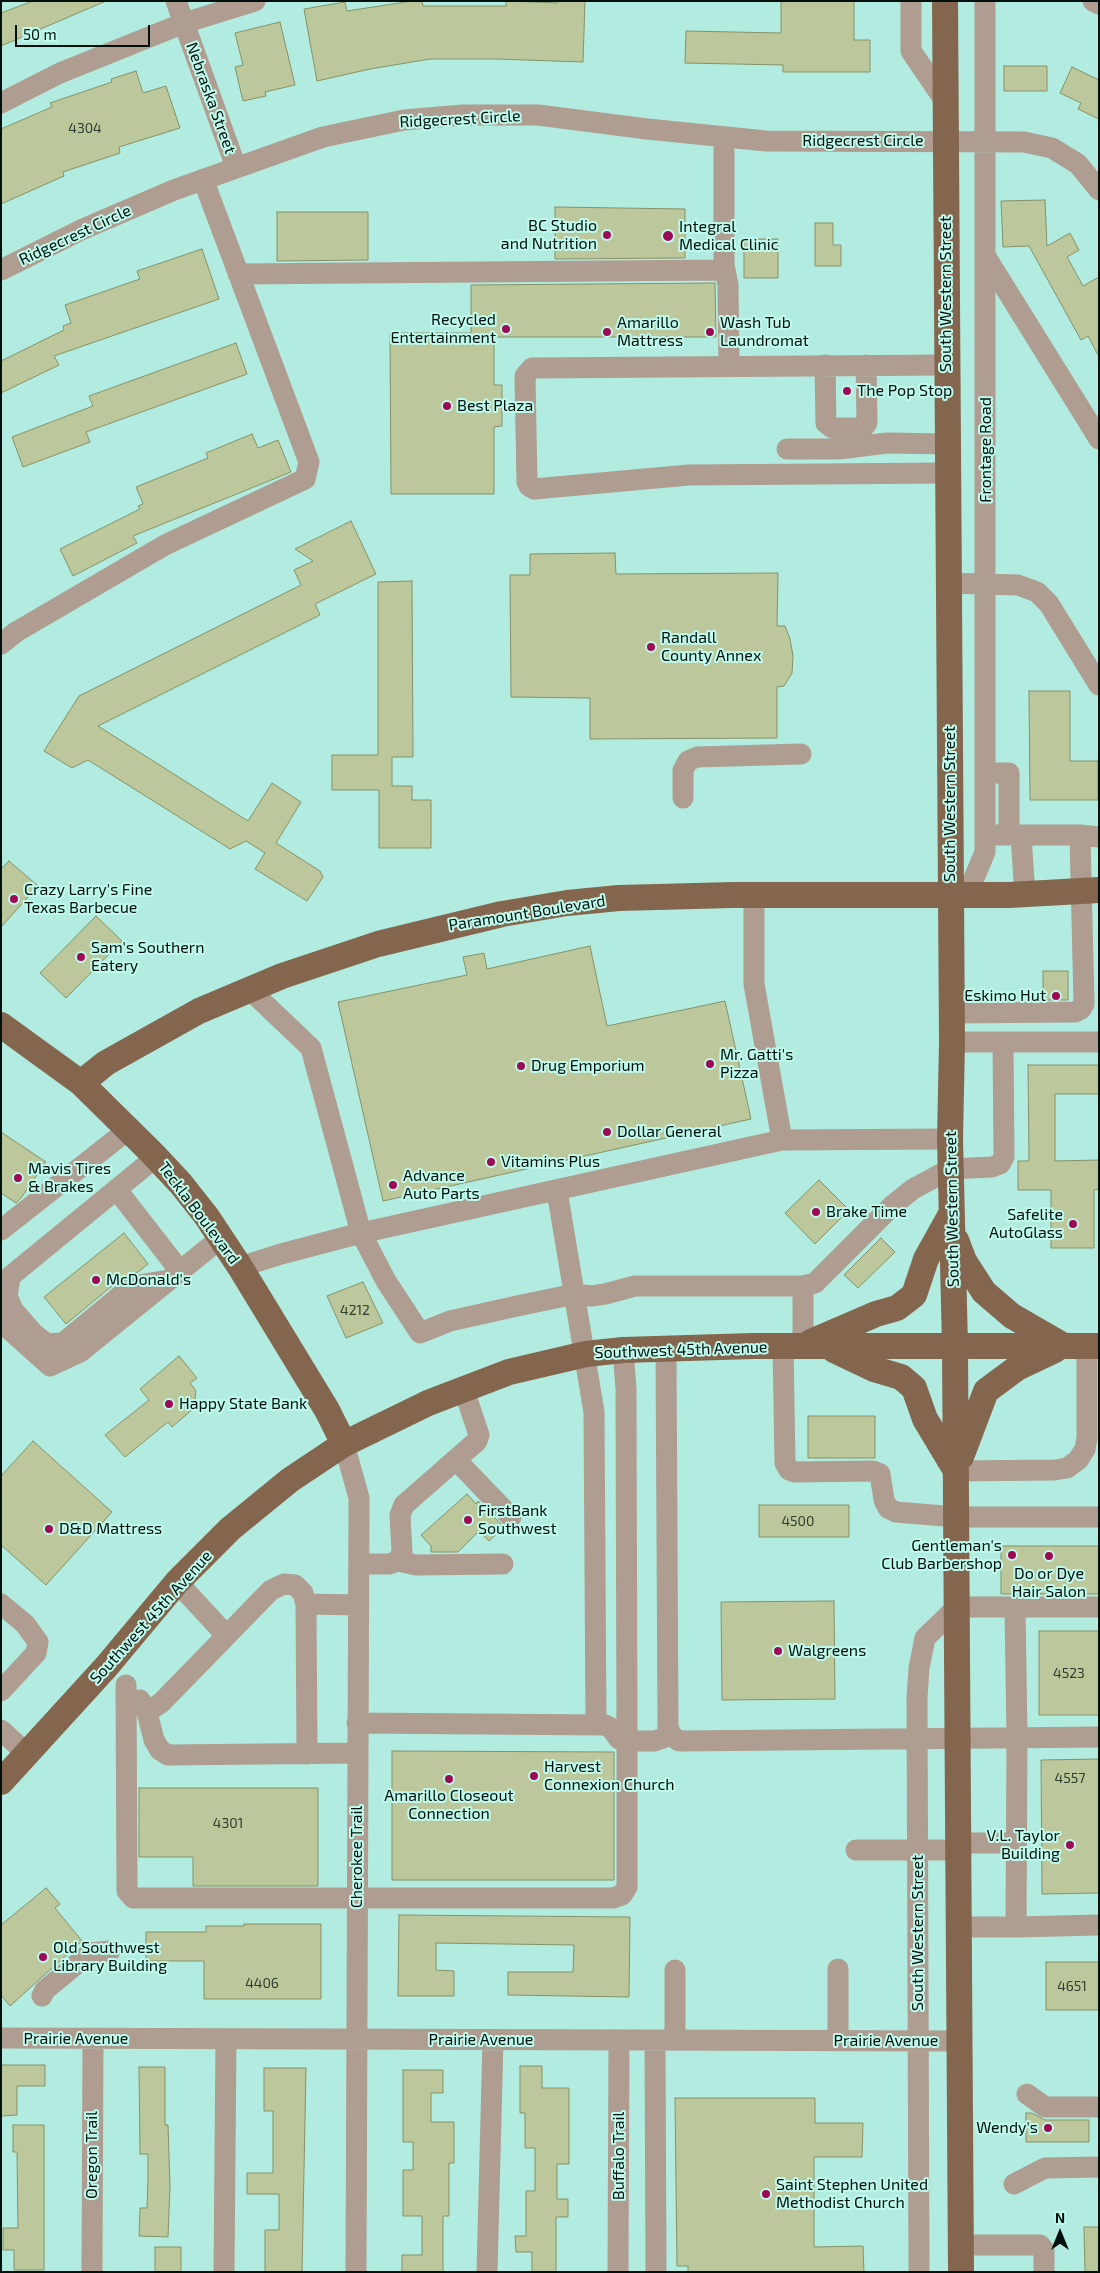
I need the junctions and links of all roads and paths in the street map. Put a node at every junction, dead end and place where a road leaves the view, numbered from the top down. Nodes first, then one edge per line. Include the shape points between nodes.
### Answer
1 (176, 1) edge
2 (256, 1) edge
3 (911, 1) edge
4 (945, 1) edge
5 (985, 1) edge
6 (1093, 1) edge
7 (1099, 4) edge
8 (184, 23) junction
9 (945, 101) junction
10 (1, 103) edge
11 (724, 137) junction
12 (945, 141) junction
13 (986, 141) junction
14 (236, 166) junction
15 (203, 179) junction
16 (1099, 190) edge
17 (986, 257) junction
18 (724, 265) junction
19 (1, 270) edge
20 (238, 274) junction
21 (729, 365) junction
22 (825, 365) junction
23 (866, 365) junction
24 (947, 365) junction
25 (867, 424) junction
26 (1099, 439) edge
27 (887, 443) junction
28 (948, 444) junction
29 (787, 450) dead end
30 (948, 473) junction
31 (948, 583) junction
32 (985, 583) junction
33 (1, 644) edge
34 (1099, 685) edge
35 (800, 754) dead end
36 (985, 773) junction
37 (682, 798) dead end
38 (985, 835) junction
39 (1015, 835) junction
40 (1090, 836) edge
41 (1091, 891) edge
42 (754, 895) junction
43 (1024, 895) junction
44 (959, 896) junction
45 (249, 989) junction
46 (952, 1013) junction
47 (1, 1025) edge
48 (952, 1042) junction
49 (1003, 1042) junction
50 (1099, 1042) edge
51 (81, 1083) junction
52 (129, 1129) junction
53 (950, 1139) junction
54 (782, 1140) junction
55 (156, 1157) junction
56 (950, 1169) junction
57 (117, 1190) junction
58 (557, 1191) junction
59 (951, 1219) junction
60 (1, 1230) edge
61 (361, 1233) junction
62 (221, 1238) junction
63 (240, 1266) junction
64 (175, 1276) junction
65 (5, 1281) edge
66 (803, 1286) junction
67 (575, 1294) junction
68 (1, 1322) edge
69 (804, 1346) junction
70 (955, 1346) junction
71 (1083, 1346) edge
72 (666, 1348) junction
73 (623, 1350) junction
74 (586, 1354) junction
75 (464, 1390) junction
76 (344, 1444) junction
77 (456, 1460) junction
78 (955, 1471) junction
79 (511, 1517) dead end
80 (956, 1517) junction
81 (1099, 1517) edge
82 (400, 1557) junction
83 (503, 1558) dead end
84 (359, 1564) junction
85 (177, 1582) junction
86 (1, 1604) edge
87 (306, 1604) junction
88 (358, 1605) junction
89 (957, 1607) junction
90 (1015, 1607) junction
91 (1099, 1607) edge
92 (226, 1635) junction
93 (106, 1667) junction
94 (126, 1684) junction
95 (1, 1691) edge
96 (147, 1712) junction
97 (357, 1723) junction
98 (596, 1725) junction
99 (1, 1730) edge
100 (671, 1735) junction
101 (958, 1737) junction
102 (1017, 1737) junction
103 (1099, 1737) edge
104 (918, 1738) junction
105 (627, 1741) junction
106 (357, 1753) junction
107 (27, 1754) junction
108 (307, 1754) junction
109 (1, 1782) edge
110 (1016, 1843) junction
111 (959, 1847) junction
112 (856, 1850) dead end
113 (918, 1850) junction
114 (357, 1898) junction
115 (1099, 1925) edge
116 (1016, 1926) junction
117 (960, 1927) junction
118 (110, 1951) dead end
119 (838, 1969) dead end
120 (675, 1970) dead end
121 (42, 1996) dead end
122 (1, 2038) edge
123 (93, 2038) junction
124 (226, 2038) junction
125 (357, 2039) junction
126 (493, 2040) junction
127 (619, 2040) junction
128 (665, 2040) junction
129 (838, 2041) junction
130 (919, 2041) junction
131 (961, 2041) junction
132 (1026, 2094) dead end
133 (1099, 2107) edge
134 (1099, 2167) edge
135 (1014, 2184) dead end
136 (961, 2245) junction
137 (92, 2272) edge
138 (224, 2272) edge
139 (356, 2272) edge
140 (487, 2272) edge
141 (618, 2272) edge
142 (656, 2272) edge
143 (919, 2272) edge
144 (961, 2272) edge
145 (1044, 2272) edge

1 - 8 street, Nebraska Street
2 - 8 street
3 - 9 street via 912,51
4 - 9 main road, South Western Street
5 - 13 street, Frontage Road
6 - 7 street
8 - 10 street via 60,73
8 - 14 street, Nebraska Street
9 - 12 main road, South Western Street
11 - 12 street, Ridgecrest Circle via 821,142
11 - 14 street, Ridgecrest Circle via 538,116 463,116 404,120 323,137
11 - 18 street
12 - 13 street, Ridgecrest Circle
12 - 24 main road, South Western Street
13 - 16 street, Ridgecrest Circle via 1024,142 1052,148 1078,164
13 - 17 street, Frontage Road
14 - 15 street, Ridgecrest Circle
15 - 19 street, Ridgecrest Circle via 81,230
15 - 20 street
17 - 26 street
17 - 32 street, Frontage Road
18 - 20 street via 715,272
18 - 21 street via 728,284
20 - 33 street via 309,462 305,479 165,545 16,632
21 - 22 street
21 - 30 street via 532,368 525,376 526,482 534,489 689,475
22 - 23 street
22 - 25 street via 826,422 832,428 863,428
23 - 24 street
23 - 25 street
24 - 28 main road, South Western Street
25 - 27 street via 876,437
27 - 28 street
27 - 29 street via 839,449
28 - 30 main road, South Western Street
30 - 31 main road, South Western Street
31 - 32 street
31 - 44 main road, South Western Street
32 - 34 street via 1018,585 1037,592 1049,604
32 - 36 street, Frontage Road
35 - 37 street via 697,757 688,761 683,770
36 - 38 street, Frontage Road
36 - 39 street via 1009,773
38 - 39 street
38 - 44 street, Frontage Road via 985,852
39 - 40 street
39 - 43 street
40 - 41 street
41 - 43 main road, Paramount Boulevard
41 - 46 street via 1084,1004 1081,1009 1075,1012
42 - 44 main road, Paramount Boulevard
42 - 45 main road, Paramount Boulevard via 619,898 502,914 378,944
42 - 54 street via 754,984
43 - 44 main road, Paramount Boulevard
44 - 46 main road, South Western Street
45 - 51 main road, Paramount Boulevard via 150,1038 106,1063
45 - 61 street via 311,1048
46 - 48 main road, South Western Street
47 - 51 main road, Teckla Boulevard
48 - 49 street
48 - 53 main road, South Western Street
49 - 50 street
49 - 56 street via 1004,1157 1000,1164 992,1167
51 - 52 main road, Teckla Boulevard
52 - 55 main road, Teckla Boulevard
52 - 60 street
53 - 54 street
53 - 56 main road, South Western Street
54 - 58 street
55 - 57 street
55 - 62 main road, Teckla Boulevard via 181,1184
56 - 59 main road, South Western Street
56 - 66 street via 913,1189 815,1283
57 - 64 street
57 - 65 street
58 - 61 street
58 - 67 street
59 - 69 main road via 926,1259 914,1295 898,1308 876,1314
59 - 70 main road, South Western Street
59 - 71 main road via 964,1261 984,1292 1012,1316
61 - 63 street
61 - 67 street via 386,1282 420,1333 450,1321
62 - 63 main road, Teckla Boulevard
62 - 64 street
63 - 76 main road, Teckla Boulevard
64 - 65 street via 132,1286 63,1343 47,1344 33,1334 13,1310
64 - 68 street via 80,1352 50,1366
66 - 67 street via 636,1286 598,1295
66 - 69 street
67 - 74 street
69 - 70 main road, Southwest 45th Avenue
69 - 72 main road, Southwest 45th Avenue
69 - 78 main road via 901,1377 914,1388 925,1419
69 - 80 street via 785,1463 788,1470 873,1471 880,1474 888,1508 896,1512
70 - 71 main road, Southwest 45th Avenue
70 - 78 main road, South Western Street
71 - 78 main road via 1017,1368 986,1391
71 - 78 street via 1087,1438 1078,1460 1067,1468 1055,1470
72 - 73 main road, Southwest 45th Avenue
72 - 100 street via 668,1727
73 - 74 main road, Southwest 45th Avenue
73 - 105 street via 626,1389
74 - 75 main road, Southwest 45th Avenue via 509,1372
74 - 98 street via 594,1412
75 - 76 main road, Southwest 45th Avenue via 420,1407
75 - 77 street via 479,1435 477,1441
76 - 84 street, Cherokee Trail via 359,1498
76 - 85 main road, Southwest 45th Avenue via 290,1480 230,1530
77 - 79 street
77 - 82 street via 404,1505 400,1515
78 - 80 main road, South Western Street
80 - 81 street
80 - 89 main road, South Western Street
82 - 83 street via 416,1565
82 - 84 street via 389,1564
84 - 88 street, Cherokee Trail
85 - 92 street
85 - 93 main road, Southwest 45th Avenue
86 - 95 street via 25,1624 38,1642 36,1653
87 - 88 street
87 - 92 street via 303,1593 295,1585 284,1584 271,1590
87 - 108 street
88 - 97 street, Cherokee Trail
89 - 90 street
89 - 101 main road, South Western Street
89 - 104 street, South Western Street via 925,1638 919,1668
90 - 91 street
90 - 102 street
92 - 96 street via 162,1703
93 - 94 street
93 - 107 main road, Southwest 45th Avenue
94 - 96 street via 139,1697
94 - 114 street via 127,1891 133,1898
96 - 108 street via 154,1740 168,1755
97 - 98 street
97 - 106 street, Cherokee Trail
98 - 105 street via 611,1728 619,1739
99 - 107 street
100 - 104 street via 679,1741
100 - 105 street via 655,1741
101 - 102 street
101 - 104 street
101 - 111 main road, South Western Street
102 - 103 street
102 - 110 street
104 - 113 street, South Western Street
105 - 114 street via 627,1887 622,1894 613,1898
106 - 108 street
106 - 114 street, Cherokee Trail
107 - 109 main road, Southwest 45th Avenue
110 - 111 street
110 - 116 street
111 - 113 street
111 - 117 main road, South Western Street
112 - 113 street
113 - 130 street, South Western Street
114 - 125 street, Cherokee Trail
115 - 116 street
116 - 117 street
117 - 131 main road, South Western Street
118 - 121 street via 90,1953
119 - 129 street
120 - 128 street
122 - 123 street, Prairie Avenue
123 - 124 street, Prairie Avenue
123 - 137 street, Oregon Trail
124 - 125 street, Prairie Avenue
124 - 138 street
125 - 126 street, Prairie Avenue
125 - 139 street, Cherokee Trail
126 - 127 street, Prairie Avenue
126 - 140 street
127 - 128 street, Prairie Avenue
127 - 141 street, Buffalo Trail
128 - 129 street, Prairie Avenue
128 - 142 street
129 - 130 street, Prairie Avenue
130 - 131 street, Prairie Avenue
130 - 143 street, South Western Street
131 - 136 main road, South Western Street
132 - 133 street via 1045,2107
134 - 135 street via 1045,2168
136 - 144 main road, South Western Street
136 - 145 street via 1040,2245 1044,2250

